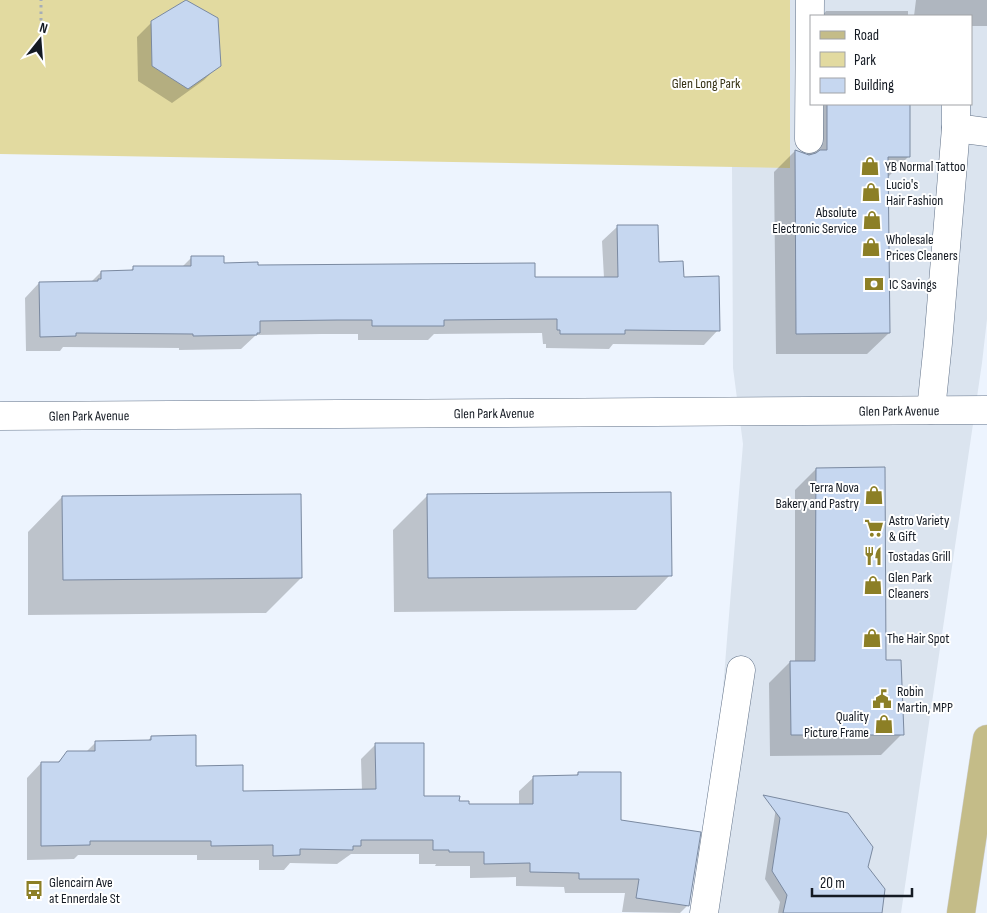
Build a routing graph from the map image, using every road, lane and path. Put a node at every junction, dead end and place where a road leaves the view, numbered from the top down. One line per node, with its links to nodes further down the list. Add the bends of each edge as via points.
1 (41, 0): 3 (path)
2 (810, 0): 6 (street)
3 (41, 27)
4 (956, 116): 5 (street); 7 (street)
5 (987, 132)
6 (809, 139)
7 (931, 410): 8 (street, Glen Park Avenue); 9 (street, Glen Park Avenue)
8 (987, 410)
9 (0, 416)
10 (741, 670): 12 (street)
11 (987, 738): 13 (main road)
12 (704, 913)
13 (961, 913)

